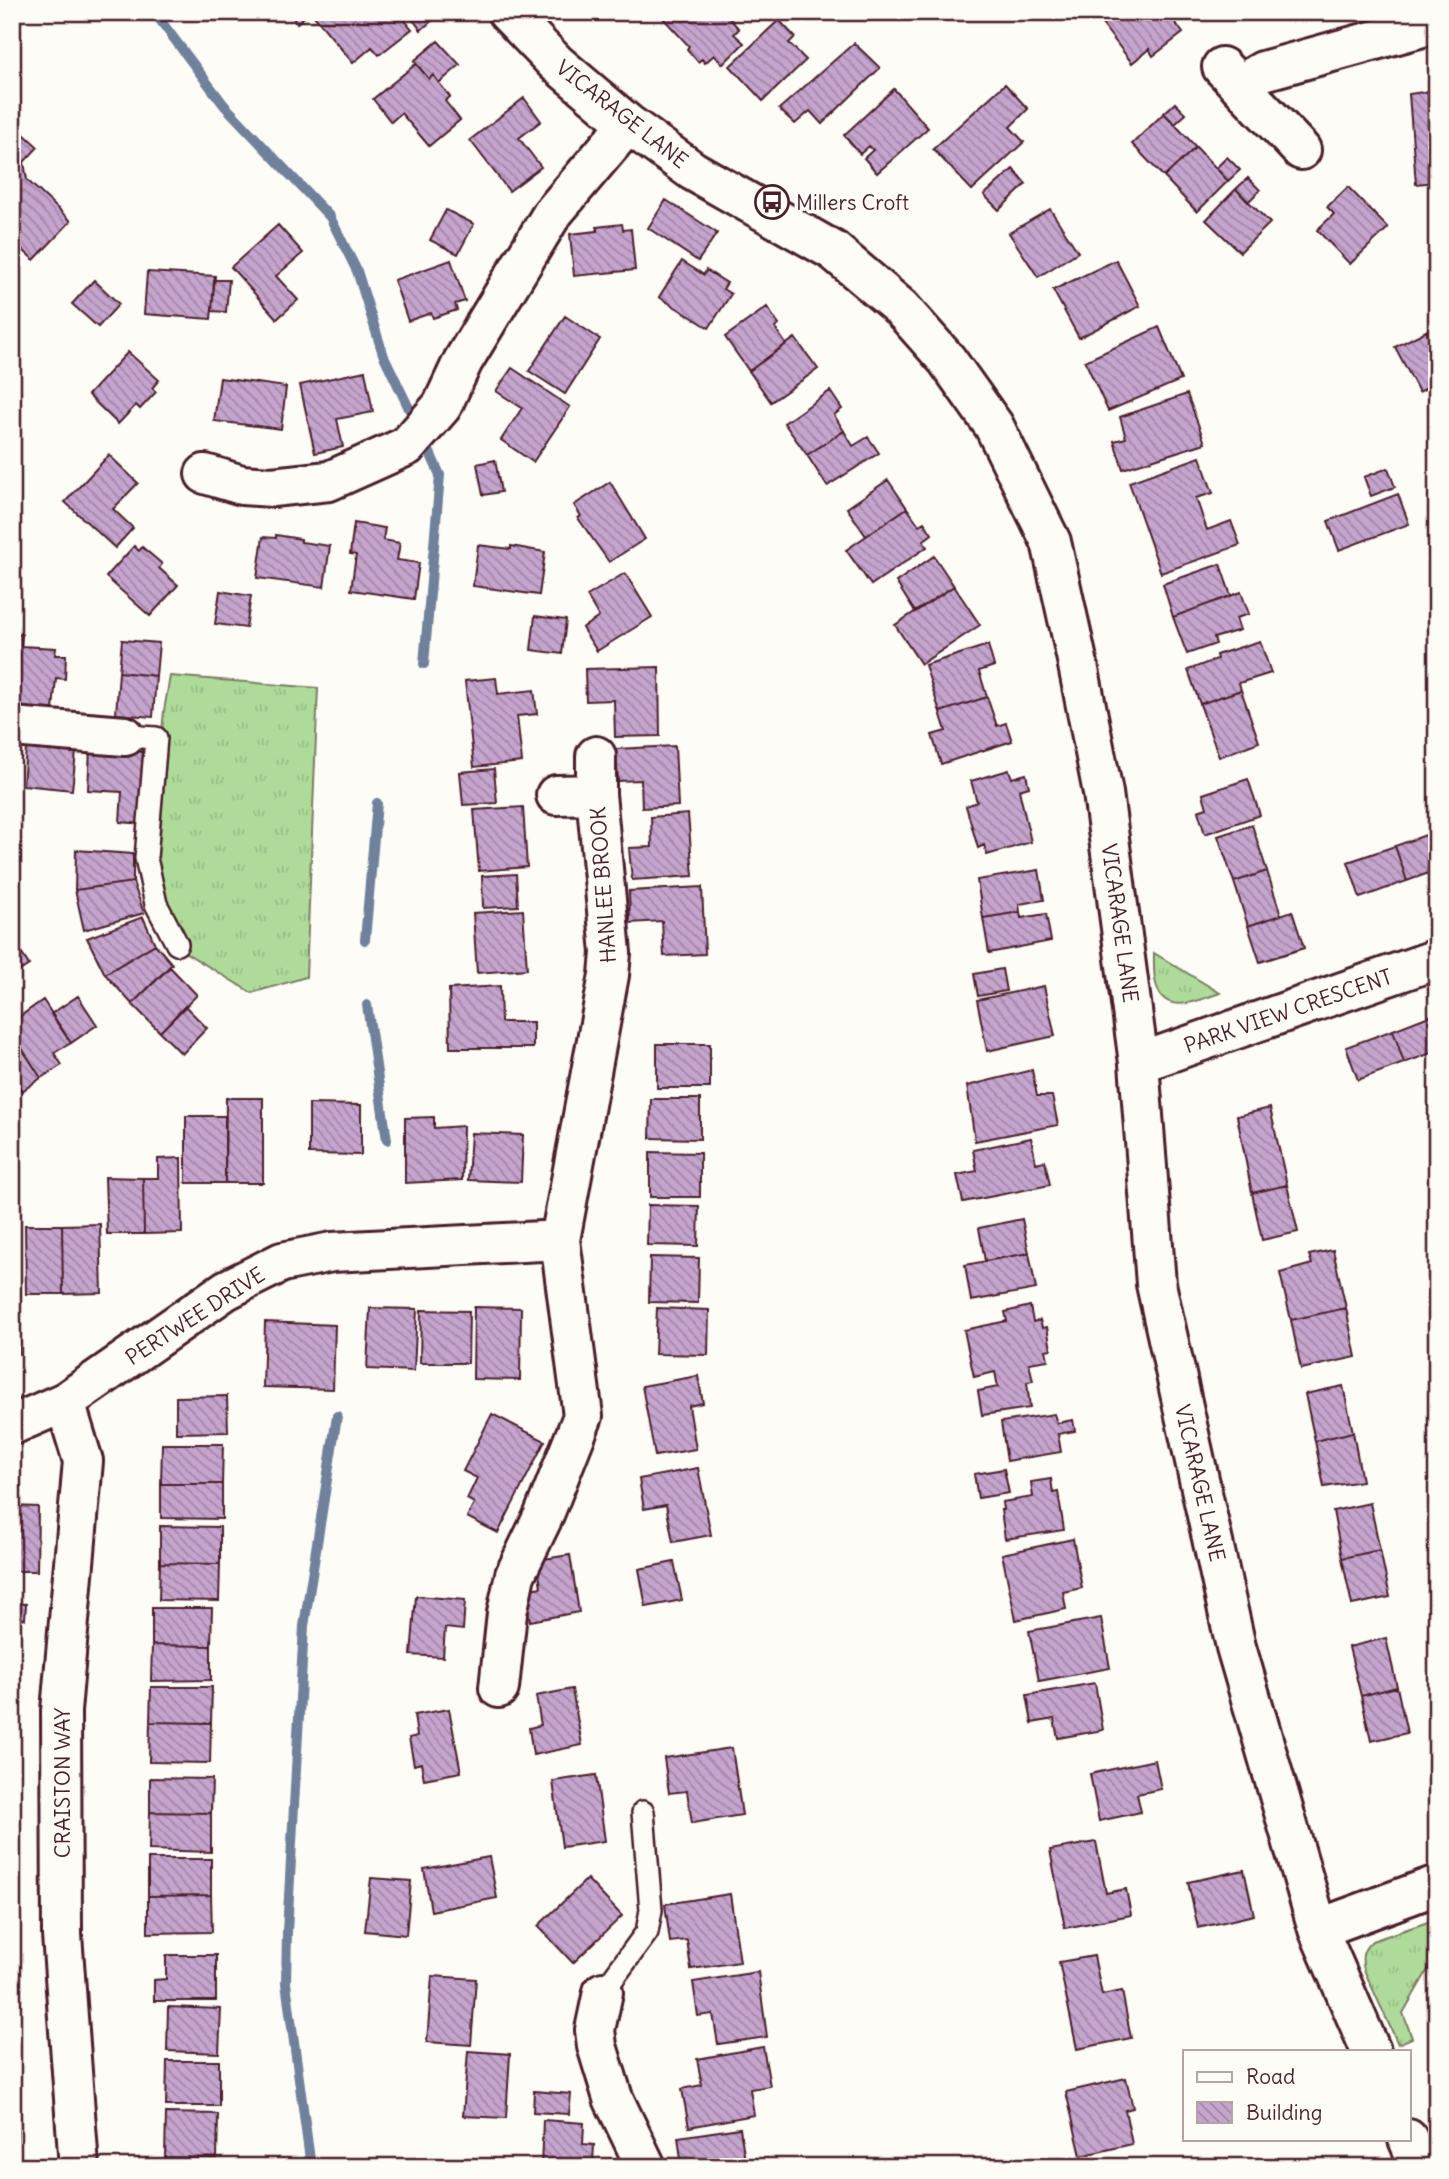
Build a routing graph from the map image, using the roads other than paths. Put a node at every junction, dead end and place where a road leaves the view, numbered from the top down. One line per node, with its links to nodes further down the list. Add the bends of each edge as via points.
1 (507, 12): 3 (street, VICARAGE LANE, via 556,64)
2 (1437, 23): 4 (street, via 1251,78 1232,77)
3 (628, 124): 5 (street, via 552,214 463,361 442,406 407,446 330,481 272,487 243,499); 13 (street, VICARAGE LANE, via 693,171 834,251 901,308 947,360 994,426 1051,542 1103,793)
4 (1301, 150)
5 (205, 474)
6 (12, 727): 7 (street)
7 (125, 736): 11 (lane, via 156,738 146,858 156,904)
8 (596, 756): 9 (street, HANLEE BROOK)
9 (596, 794): 10 (street, HANLEE BROOK); 14 (street, HANLEE BROOK, via 611,953)
10 (556, 795)
11 (177, 944)
12 (1437, 958): 13 (street, PARK VIEW CRESCENT)
13 (1139, 1063): 20 (street, VICARAGE LANE, via 1156,1284 1236,1647)
14 (560, 1240): 15 (street, PERTWEE DRIVE, via 332,1252 282,1262 226,1290); 17 (street, via 583,1416 515,1575)
15 (65, 1402): 16 (street, PERTWEE DRIVE); 24 (street, CRAISTON WAY, via 83,1461 61,1711 62,1935)
16 (12, 1425)
17 (499, 1688)
18 (643, 1812): 21 (lane, via 651,1910 647,1932)
19 (1437, 1885): 20 (street)
20 (1318, 1929): 22 (street, VICARAGE LANE)
21 (603, 1992): 25 (street, via 595,2030 597,2046 613,2098)
22 (1371, 2050)
23 (1408, 2140): 26 (street)
24 (79, 2167)
25 (646, 2167)
26 (1420, 2167)

